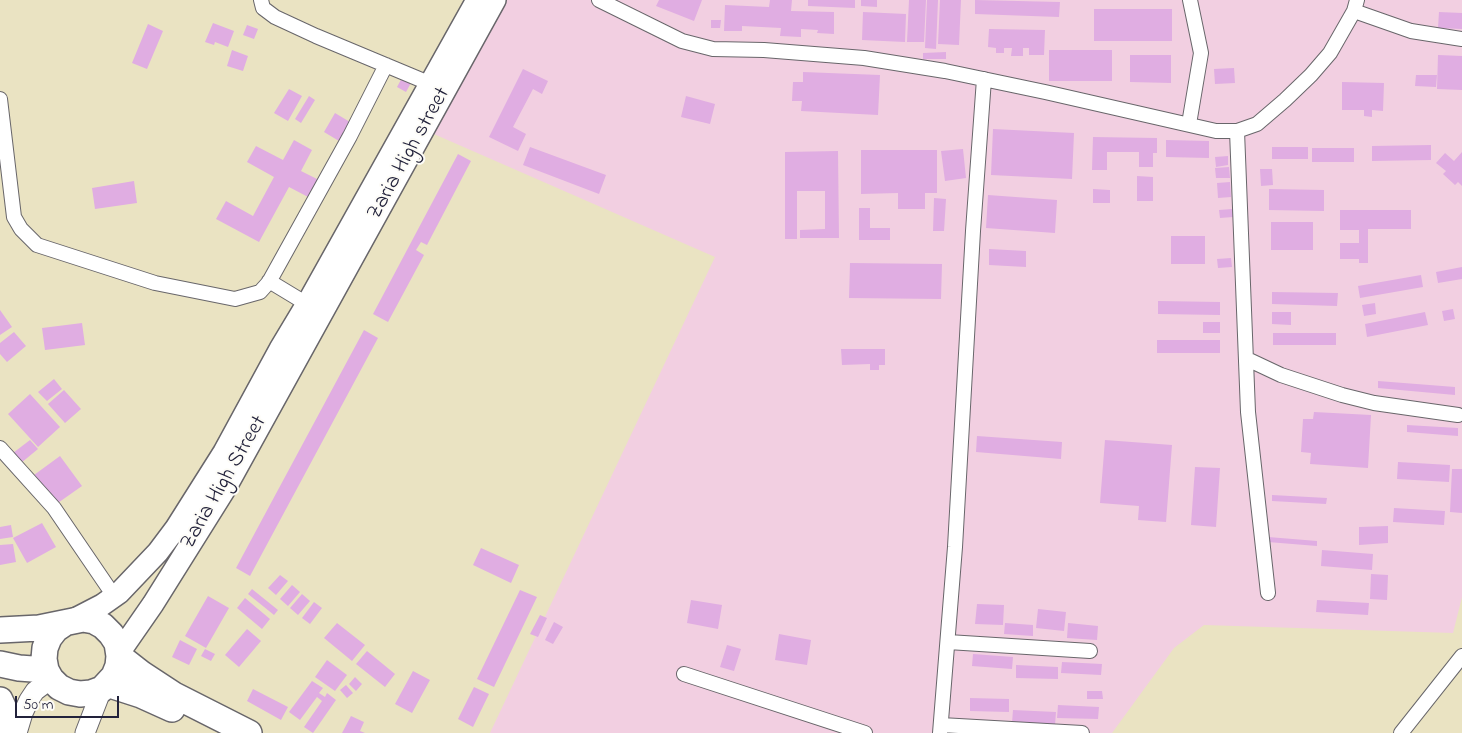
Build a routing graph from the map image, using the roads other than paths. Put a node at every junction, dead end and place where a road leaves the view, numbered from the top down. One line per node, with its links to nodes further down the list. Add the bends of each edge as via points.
1 (261, 0): 8 (street, via 263,8 275,17)
2 (478, 0): 10 (main road, Zaria High street)
3 (496, 0): 15 (main road, Zaria High street)
4 (599, 0): 9 (street, via 682,41 713,49 864,58)
5 (1190, 0): 12 (street, via 1201,53)
6 (1355, 6): 7 (street, via 1376,20 1411,31); 13 (street, via 1330,52 1311,75 1257,124)
7 (1462, 39)
8 (386, 65): 10 (street); 14 (street)
9 (984, 79): 12 (street); 23 (street)
10 (431, 84): 15 (main road, Zaria High street)
11 (0, 99): 14 (street, via 14,216 21,229 37,244 155,283 226,298 235,299 260,292)
12 (1189, 124): 13 (street, via 1216,131)
13 (1237, 131): 16 (street)
14 (269, 281): 15 (street)
15 (316, 307): 20 (main road, Zaria High Street, via 280,349 224,452 176,528 139,573); 25 (main road, Zaria High Street, via 225,489)
16 (1247, 359): 17 (street, via 1282,375 1374,403); 19 (street, via 1248,412)
17 (1458, 415)
18 (0, 448): 20 (street, via 54,508)
19 (1268, 593)
20 (114, 596): 21 (main road, Zaria High Street)
21 (69, 622): 22 (highway, via 39,628); 25 (highway, via 83,619 103,626 117,643); 28 (highway, via 56,629 45,648 44,659)
22 (0, 630)
23 (948, 642): 24 (street); 32 (street)
24 (1090, 650)
25 (119, 654): 30 (highway, via 114,676); 37 (highway, via 174,695)
26 (1462, 656): 40 (street)
27 (0, 664): 28 (highway)
28 (49, 674): 30 (highway, via 59,687 74,693 91,693); 34 (main road, via 29,700)
29 (684, 674): 38 (street)
30 (104, 687): 35 (main road); 36 (highway, via 142,695)
31 (0, 700): 33 (highway)
32 (941, 729): 39 (street)
33 (11, 733)
34 (17, 733)
35 (85, 733)
36 (223, 733)
37 (249, 733)
38 (865, 733)
39 (1082, 733)
40 (1401, 733)

